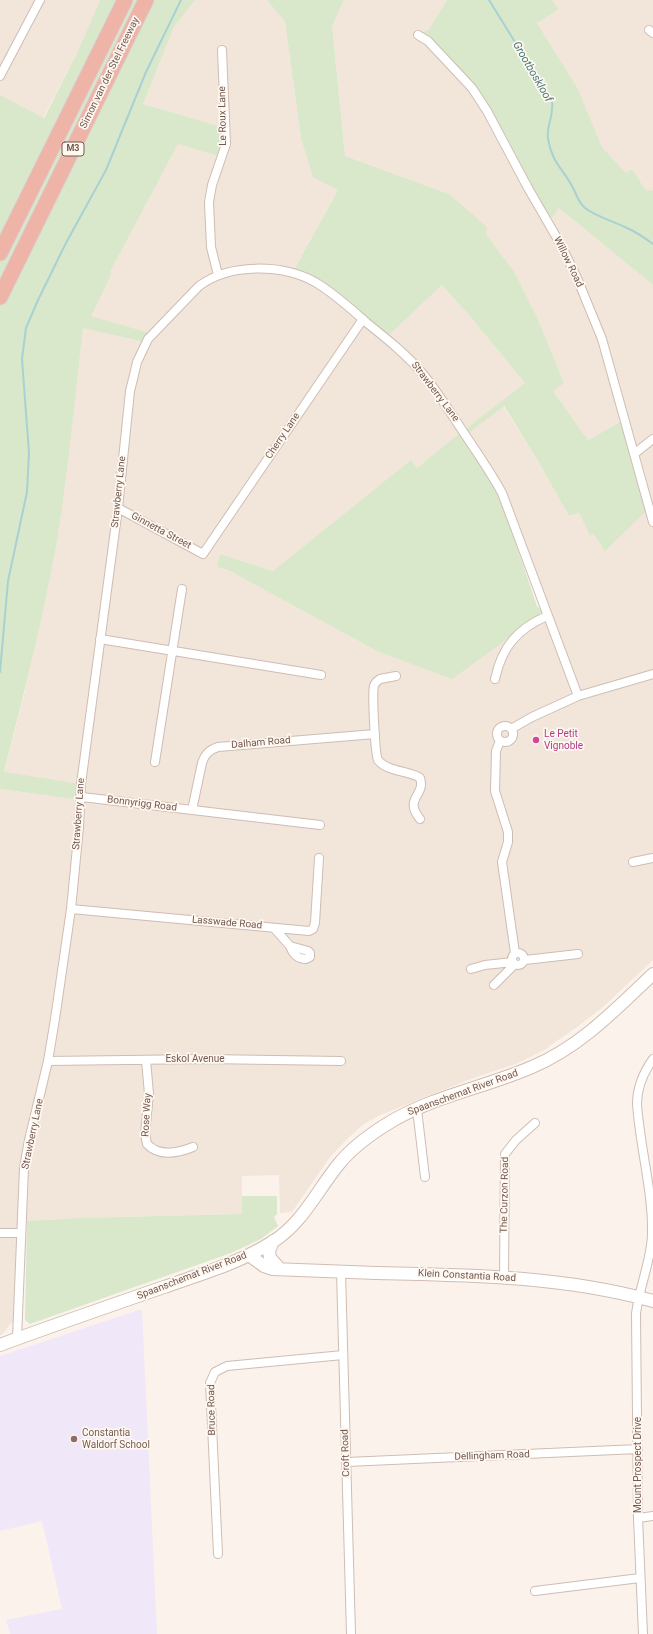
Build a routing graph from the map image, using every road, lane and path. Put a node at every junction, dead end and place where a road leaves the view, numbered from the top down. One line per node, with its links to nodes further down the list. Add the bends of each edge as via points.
1 (40, 0): 6 (street)
2 (125, 0): 7 (highway, Simon van der Stel Freeway / M3)
3 (146, 0): 9 (highway, Simon van der Stel Freeway / M3)
4 (418, 35): 12 (street, Willow Road, via 428,41 472,88 484,105 561,245 594,316)
5 (222, 50): 8 (street, Le Roux Lane, via 226,144 209,202 210,247)
6 (0, 76)
7 (0, 253)
8 (218, 276): 10 (street, Strawberry Lane, via 264,269 292,273 330,292); 13 (street, Strawberry Lane, via 199,286 153,334 137,362 130,391)
9 (0, 297)
10 (362, 319): 15 (street, Cherry Lane); 17 (street, Strawberry Lane, via 412,361 424,375 491,473 508,506)
11 (653, 439): 12 (street)
12 (634, 454): 14 (street, Willow Road)
13 (118, 508): 15 (street, Ginnetta Street); 18 (street, Strawberry Lane)
14 (653, 522)
15 (203, 554)
16 (182, 589): 19 (street)
17 (547, 616): 23 (street, via 509,642 498,664); 24 (street, Strawberry Lane)
18 (100, 639): 19 (street); 29 (street, Strawberry Lane, via 81,784)
19 (173, 651): 21 (street); 28 (street)
20 (653, 674): 24 (street)
21 (321, 675)
22 (396, 676): 26 (street, via 380,679 374,686)
23 (495, 679)
24 (578, 696): 25 (street)
25 (511, 729): 27 (street, via 512,738); 27 (street, via 506,726 498,729 496,735)
26 (375, 734): 30 (street, Dalham Road, via 212,749 202,763); 31 (street, via 378,760 397,771 420,778 421,784 412,807)
27 (499, 743): 39 (street, via 496,751 495,791 508,832 502,862)
28 (155, 762)
29 (82, 797): 30 (street, Bonnyrigg Road); 36 (street, Strawberry Lane)
30 (192, 810): 32 (street, Bonnyrigg Road)
31 (420, 819)
32 (320, 825)
33 (319, 858): 37 (street, Lasswade Road, via 313,929 306,931)
34 (653, 858): 35 (street)
35 (633, 862)
36 (71, 909): 37 (street, Lasswade Road); 48 (street, Strawberry Lane)
37 (274, 928): 38 (street)
38 (290, 946)
39 (515, 953): 41 (street, via 522,953); 42 (street, via 512,957)
40 (578, 954): 41 (street)
41 (524, 960): 42 (street, via 520,965)
42 (514, 963): 43 (street, via 485,965); 45 (street)
43 (471, 969)
44 (653, 974): 50 (main road, Spaanschemat River Road, via 606,1019 557,1055 533,1067)
45 (494, 985)
46 (653, 1059): 61 (street, Mount Prospect Drive, via 642,1076 637,1095 652,1221 650,1249)
47 (146, 1060): 48 (street, Eskol Avenue); 49 (street, Eskol Avenue); 52 (street, Rose Way, via 149,1094 145,1134 147,1144 153,1150 166,1152 182,1152)
48 (48, 1061): 55 (street, Strawberry Lane, via 24,1168)
49 (341, 1061)
50 (417, 1109): 53 (street); 56 (main road, Spaanschemat River Road, via 391,1122 354,1149 337,1166 303,1215)
51 (535, 1123): 60 (street, The Curzon Road, via 505,1154)
52 (193, 1147)
53 (425, 1177)
54 (0, 1232): 55 (street)
55 (20, 1233): 63 (street, Strawberry Lane)
56 (274, 1241): 57 (main road, Spaanschemat River Road); 58 (main road, via 269,1251 270,1258)
57 (253, 1253): 58 (main road, Klein Constantia Road, via 264,1266); 63 (main road, Spaanschemat River Road, via 212,1270)
58 (280, 1269): 59 (main road, Klein Constantia Road)
59 (341, 1272): 60 (main road, Klein Constantia Road); 65 (street, Croft Road)
60 (504, 1278): 61 (main road, Klein Constantia Road, via 566,1282)
61 (639, 1297): 62 (main road, Klein Constantia Road); 66 (street, Mount Prospect Drive, via 636,1314)
62 (653, 1301)
63 (17, 1338): 64 (main road, Spaanschemat River Road)
64 (0, 1345)
65 (343, 1355): 67 (street, Croft Road); 70 (street, Bruce Road, via 227,1366 215,1372 210,1383)
66 (638, 1449): 67 (street, Dellingham Road); 69 (street, Mount Prospect Drive)
67 (347, 1462): 73 (street, Croft Road)
68 (653, 1516): 69 (street)
69 (638, 1518): 71 (street, Mount Prospect Drive)
70 (218, 1554)
71 (640, 1578): 72 (street); 74 (street, Mount Prospect Drive)
72 (535, 1591)
73 (351, 1634)
74 (643, 1634)

